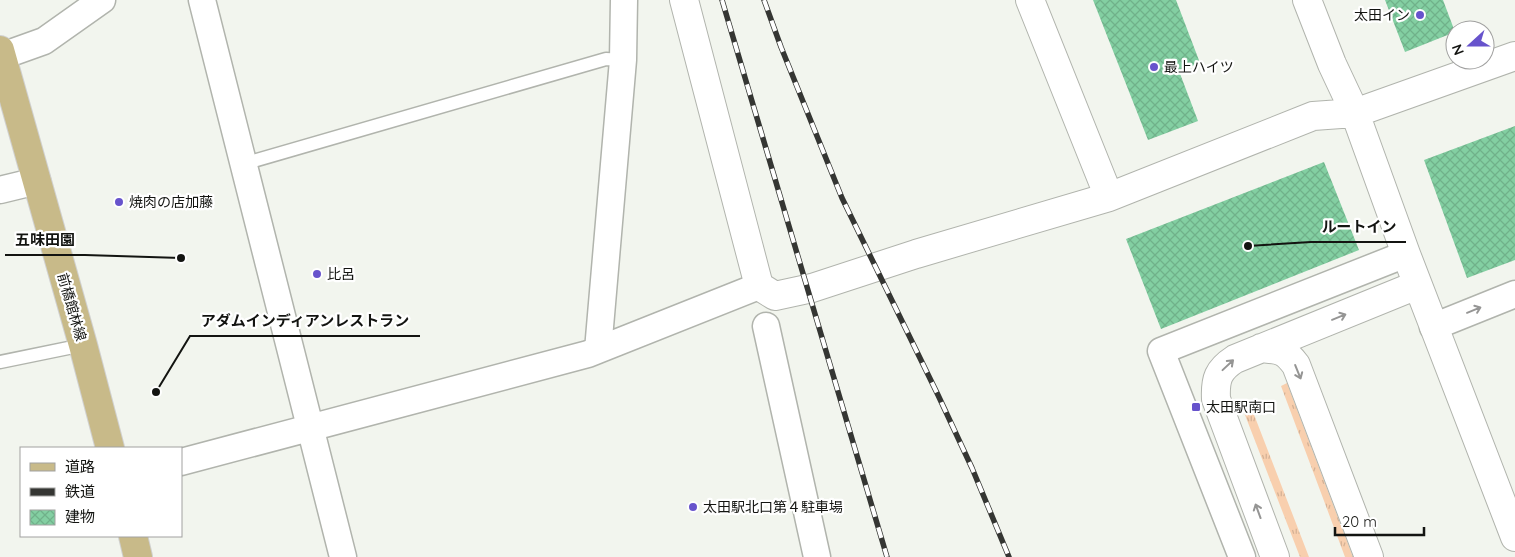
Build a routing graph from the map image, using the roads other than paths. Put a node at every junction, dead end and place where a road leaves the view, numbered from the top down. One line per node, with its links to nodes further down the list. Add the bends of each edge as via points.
1 (102, 0): 7 (street, via 44,41)
2 (202, 0): 11 (street)
3 (624, 0): 9 (street)
4 (684, 0): 17 (street)
5 (1030, 0): 14 (street)
6 (1307, 0): 10 (street)
7 (1, 53): 12 (main road, 前橋館林線)
8 (1515, 56): 10 (street)
9 (623, 60): 11 (lane, via 606,59); 23 (street)
10 (1355, 113): 14 (street, via 1312,116); 15 (street)
11 (243, 164): 25 (street)
12 (37, 181): 13 (street); 21 (main road, 前橋館林線)
13 (0, 190)
14 (1109, 197): 17 (street, via 812,288 775,296)
15 (1406, 254): 16 (street); 33 (street, via 1161,351)
16 (1418, 285): 20 (street); 22 (street, one-way to 16)
17 (759, 286): 23 (street)
18 (1515, 294): 20 (street, one-way to 18)
19 (766, 326): 32 (street)
20 (1433, 327): 29 (street)
21 (83, 345): 24 (lane); 26 (main road, 前橋館林線)
22 (1261, 348): 34 (street, one-way to 22, via 1216,399 1216,382 1228,364); 35 (street, one-way to 35, via 1287,353 1296,365)
23 (598, 350): 25 (street)
24 (0, 362)
25 (310, 428): 27 (street); 31 (street)
26 (110, 447)
27 (182, 462)
28 (133, 537): 30 (main road)
29 (1515, 537)
30 (138, 557)
31 (343, 557)
32 (817, 557)
33 (1242, 557)
34 (1276, 557)
35 (1369, 557)

